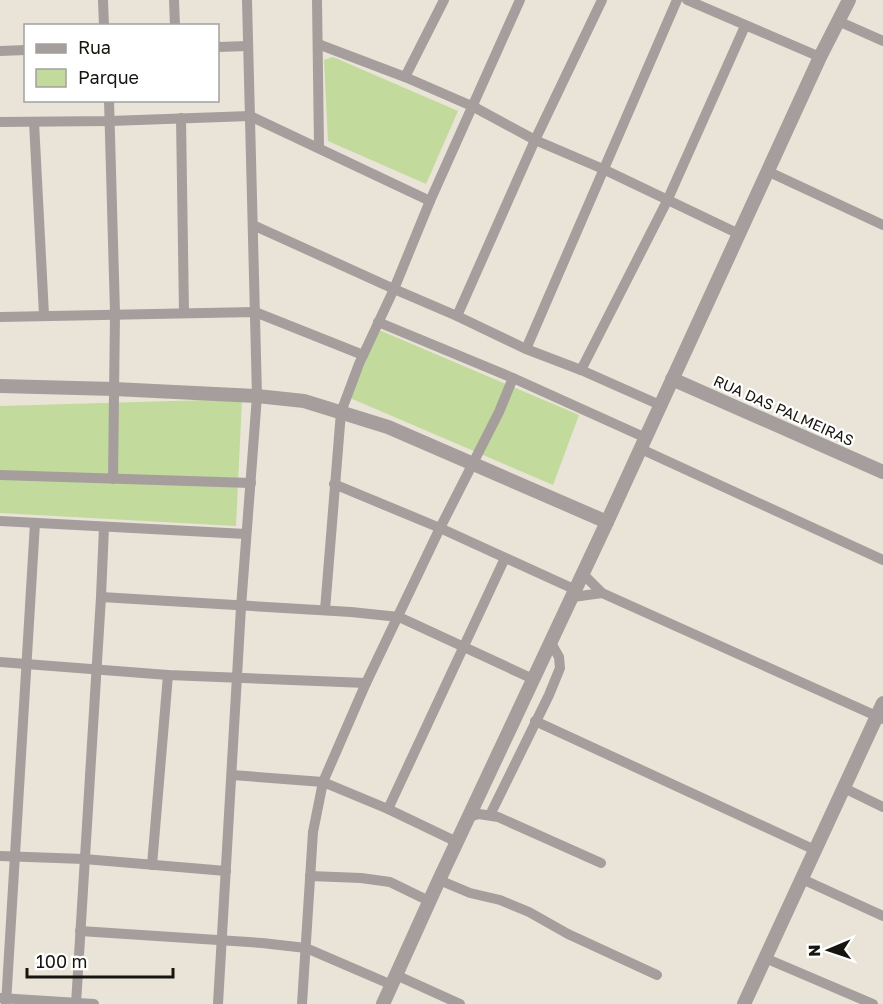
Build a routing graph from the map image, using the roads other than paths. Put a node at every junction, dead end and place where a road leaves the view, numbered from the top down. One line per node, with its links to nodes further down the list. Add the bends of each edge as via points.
1 (103, 0): 12 (street)
2 (174, 0): 13 (street)
3 (247, 0): 17 (street)
4 (317, 0): 16 (street)
5 (444, 0): 22 (street)
6 (520, 0): 24 (street)
7 (602, 0): 30 (street)
8 (677, 0): 32 (street)
9 (687, 0): 14 (street)
10 (849, 0): 11 (street)
11 (838, 21): 15 (street); 21 (street)
12 (104, 24)
13 (175, 24)
14 (745, 26): 21 (street); 35 (street)
15 (883, 41)
16 (318, 44): 22 (street); 31 (street)
17 (248, 46): 18 (street); 25 (street)
18 (219, 47)
19 (24, 50): 20 (street)
20 (0, 51)
21 (820, 57): 33 (street)
22 (405, 77): 24 (street)
23 (109, 102): 27 (street)
24 (474, 107): 30 (street); 34 (street)
25 (250, 116): 26 (street); 31 (street); 36 (street)
26 (181, 118): 27 (street); 42 (street)
27 (110, 121): 29 (street); 41 (street)
28 (0, 122): 29 (street)
29 (34, 122): 43 (street)
30 (535, 140): 32 (street); 44 (street)
31 (319, 147): 34 (street)
32 (603, 169): 35 (street); 47 (street)
33 (768, 171): 37 (street); 38 (street)
34 (430, 201): 39 (street)
35 (667, 201): 38 (street); 49 (street)
36 (253, 225): 39 (street); 40 (street)
37 (883, 225)
38 (738, 234): 51 (street)
39 (394, 289): 44 (street); 46 (street)
40 (255, 312): 42 (street); 48 (street); 54 (street)
41 (115, 313): 42 (street); 43 (street); 53 (street)
42 (184, 313)
43 (44, 315): 45 (street)
44 (457, 315): 47 (street)
45 (0, 316)
46 (378, 322): 48 (street); 50 (street)
47 (526, 349): 49 (street)
48 (363, 355): 56 (street)
49 (580, 370): 55 (street)
50 (513, 378): 57 (street); 58 (street)
51 (672, 379): 55 (street); 59 (street, RUA DAS PALMEIRAS)
52 (0, 386): 53 (street)
53 (114, 389): 54 (street); 61 (street)
54 (257, 396): 56 (street, via 304,401); 62 (street)
55 (660, 405): 57 (street)
56 (341, 412): 58 (street); 63 (street)
57 (644, 443): 65 (street); 71 (street)
58 (474, 463): 65 (street); 68 (street)
59 (883, 472)
60 (0, 476): 61 (street)
61 (113, 479): 62 (street)
62 (251, 483): 69 (street)
63 (334, 483): 68 (street); 77 (street)
64 (0, 520): 66 (street)
65 (607, 522): 72 (street)
66 (35, 523): 67 (street); 82 (street)
67 (104, 527): 69 (street); 75 (street)
68 (440, 528): 70 (street); 78 (street)
69 (246, 534): 76 (street)
70 (505, 558): 73 (street); 80 (street)
71 (883, 561)
72 (583, 574): 73 (street); 74 (street)
73 (574, 593): 74 (street); 79 (street)
74 (602, 593): 89 (street)
75 (101, 597): 76 (street); 83 (street)
76 (241, 607): 77 (street); 85 (street)
77 (325, 610): 78 (street)
78 (399, 617): 80 (street); 87 (street)
79 (551, 643): 86 (street); 90 (street, via 560,668)
80 (464, 646): 86 (street); 95 (street)
81 (0, 662): 82 (street)
82 (26, 664): 83 (street); 101 (street)
83 (97, 670): 84 (street); 102 (street)
84 (168, 675): 85 (street); 104 (street)
85 (238, 678): 87 (street); 91 (street)
86 (533, 679): 97 (street)
87 (366, 683): 92 (street)
88 (883, 703): 89 (street)
89 (880, 718): 93 (street)
90 (536, 721): 96 (street); 99 (street)
91 (232, 775): 92 (street); 105 (street)
92 (323, 782): 95 (street); 106 (street, via 313,831)
93 (844, 788): 94 (street); 99 (street)
94 (883, 807)
95 (388, 809): 98 (street)
96 (490, 815): 97 (street); 103 (street)
97 (469, 817): 98 (street)
98 (457, 842): 108 (street)
99 (815, 850): 107 (street)
100 (0, 856): 101 (street)
101 (14, 857): 102 (street); 117 (street)
102 (84, 859): 104 (street); 111 (street)
103 (601, 862)
104 (152, 865): 105 (street)
105 (226, 871): 112 (street)
106 (310, 876): 109 (street, via 390,882); 113 (street)
107 (802, 879): 110 (street); 114 (street)
108 (439, 880): 109 (street); 115 (street, via 530,912)
109 (429, 902): 116 (street)
110 (883, 916)
111 (80, 931): 112 (street); 118 (street)
112 (221, 941): 113 (street); 120 (street)
113 (306, 948): 116 (street); 121 (street)
114 (765, 958): 124 (street); 125 (street)
115 (657, 975)
116 (394, 980): 122 (street); 123 (street)
117 (4, 1000): 118 (street)
118 (76, 1004): 119 (street)
119 (94, 1004)
120 (218, 1004)
121 (302, 1004)
122 (383, 1004)
123 (460, 1004)
124 (744, 1004)
125 (873, 1004)

